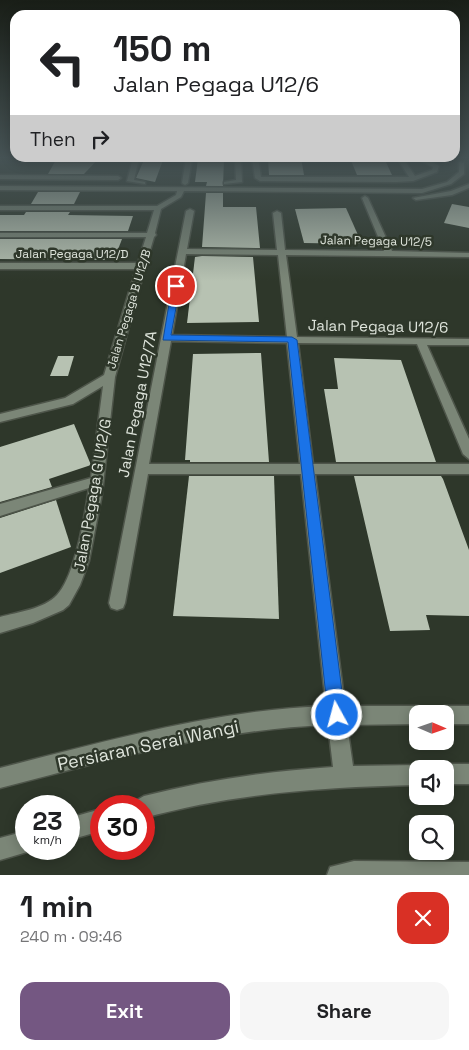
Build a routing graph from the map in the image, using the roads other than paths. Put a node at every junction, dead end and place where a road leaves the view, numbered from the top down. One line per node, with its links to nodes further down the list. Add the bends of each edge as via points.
1 (365, 198): 11 (street)
2 (169, 199): 4 (street)
3 (0, 208): 4 (street)
4 (158, 208): 8 (street, Jalan Pegaga B U12/B)
5 (190, 211): 9 (street, Jalan Pegaga U12/7A)
6 (277, 213): 10 (street)
7 (0, 235): 8 (street)
8 (152, 235): 14 (street, Jalan Pegaga B U12/B)
9 (182, 251): 10 (street, Jalan Pegaga U12/5); 15 (street, Jalan Pegaga U12/7A)
10 (282, 252): 11 (street, Jalan Pegaga U12/5); 16 (street)
11 (389, 254): 12 (street, Jalan Pegaga U12/5)
12 (469, 255)
13 (0, 266): 14 (street, Jalan Pegaga U12/D)
14 (143, 266): 19 (street, Jalan Pegaga B U12/B)
15 (166, 338): 16 (street, Jalan Pegaga U12/6); 22 (street, Jalan Pegaga U12/7A)
16 (292, 340): 17 (street, Jalan Pegaga U12/6); 23 (street)
17 (421, 342): 18 (street, Jalan Pegaga U12/6); 21 (street)
18 (469, 342)
19 (109, 377): 20 (street, Jalan Pegaga B U12/B, via 69,401); 25 (street, Jalan Pegaga G U12/G)
20 (1, 416)
21 (469, 454)
22 (142, 469): 23 (street); 27 (street, Jalan Pegaga U12/7A)
23 (307, 469): 24 (street); 30 (street)
24 (469, 469)
25 (98, 481): 26 (street); 28 (street, Jalan Pegaga G U12/G, via 72,590 52,608)
26 (0, 510)
27 (117, 603)
28 (0, 625)
29 (469, 714): 32 (street)
30 (337, 715): 31 (street, Persiaran Serai Wangi); 36 (street); 37 (street, Persiaran Serai Wangi, via 253,722 166,737)
31 (409, 715)
32 (454, 715)
33 (454, 774): 34 (street)
34 (469, 774)
35 (409, 775): 36 (street)
36 (344, 777): 38 (street, via 261,783)
37 (0, 778)
38 (155, 804)
39 (15, 845): 40 (street)
40 (0, 849)
41 (469, 873): 42 (street, via 354,872)
42 (338, 875)

